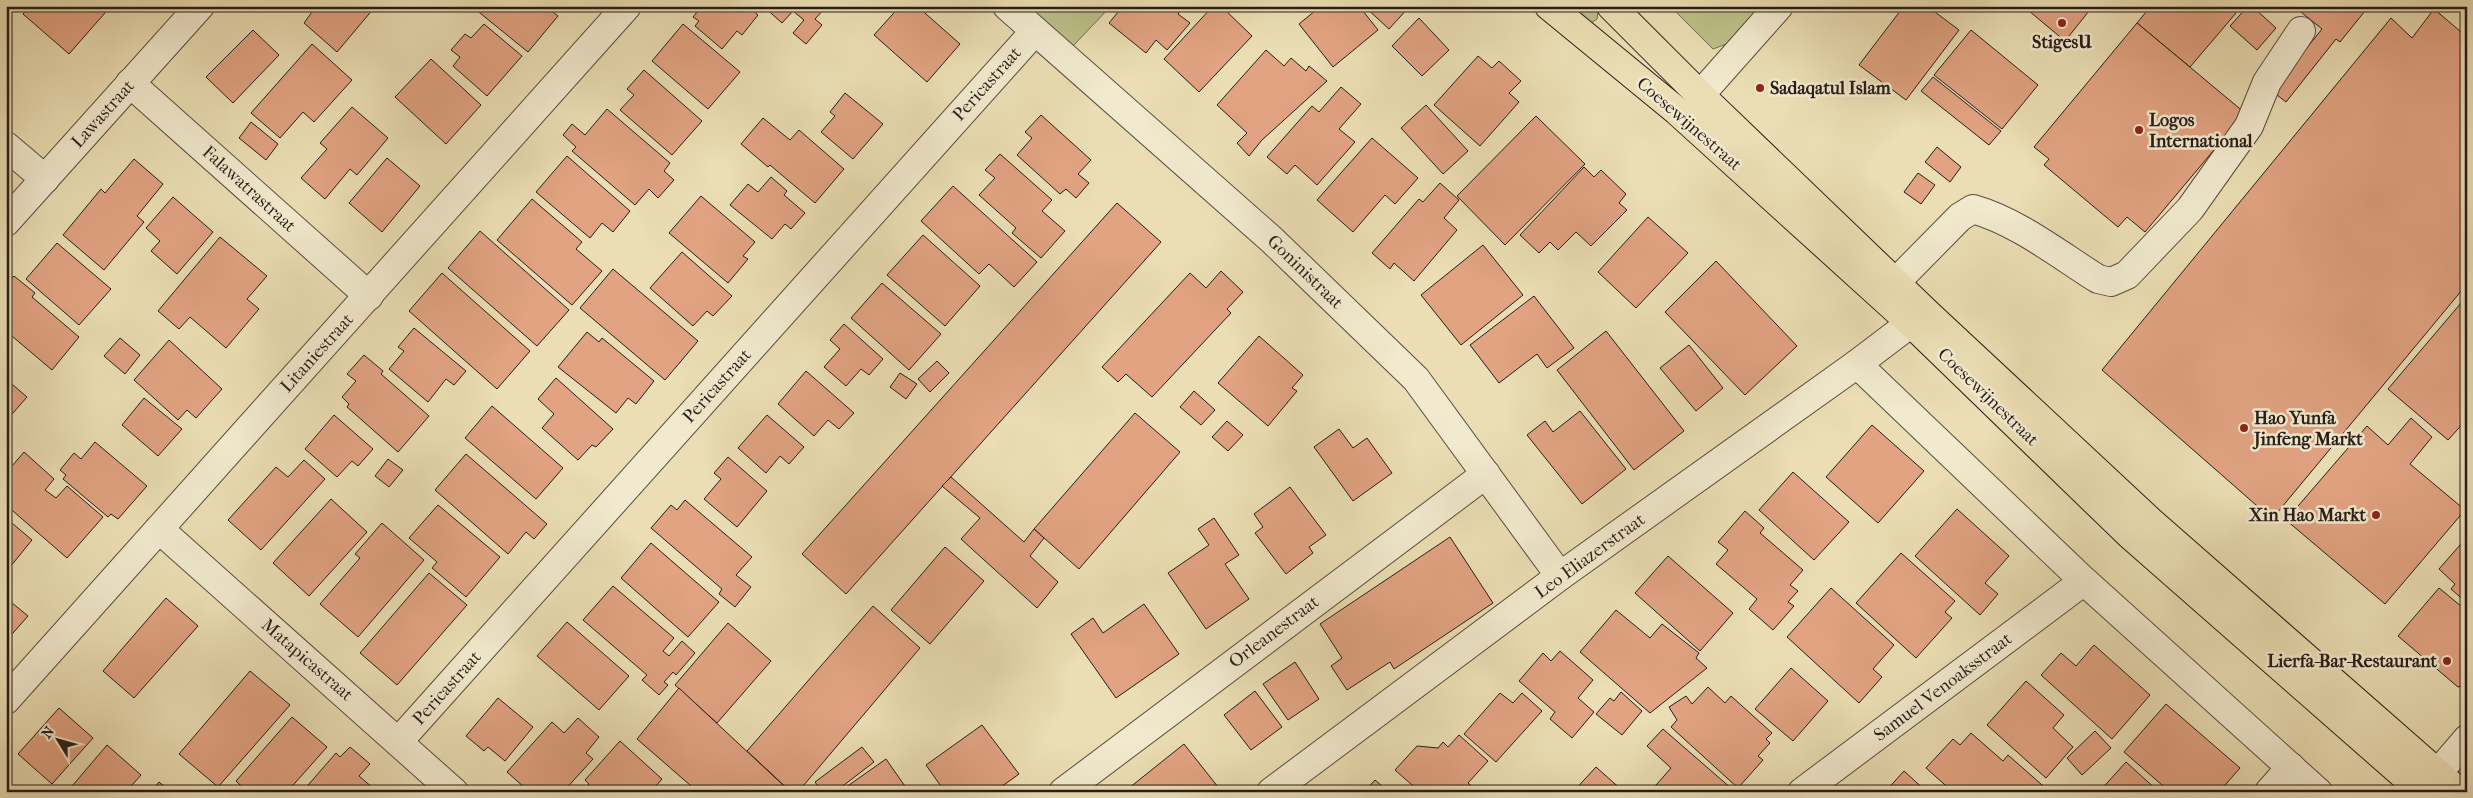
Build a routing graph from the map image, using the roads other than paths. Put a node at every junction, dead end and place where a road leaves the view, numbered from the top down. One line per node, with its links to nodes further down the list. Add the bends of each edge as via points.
1 (200, 6): 9 (street, Lawastraat)
2 (626, 6): 15 (street, Litaniestraat)
3 (1007, 6): 7 (street, Goninistraat)
4 (1549, 6): 16 (main road, Coesewijnestraat, via 1676,111)
5 (1611, 6): 10 (main road, Coesewijnestraat)
6 (1779, 6): 10 (street)
7 (1035, 31): 18 (street, Goninistraat, via 1272,240 1416,379); 24 (street, Pericastraat)
8 (2301, 31): 14 (street, via 2266,82 2249,126 2190,209 2127,275 2111,282 2098,279 2016,228 1973,209 1960,217)
9 (130, 83): 12 (street, Lawastraat); 15 (street, Falawatrastraat)
10 (1700, 95): 14 (main road, Coesewijnestraat)
11 (6, 146): 12 (street)
12 (45, 179): 13 (street, Lawastraat)
13 (6, 222)
14 (1896, 282): 26 (main road, Coesewijnestraat)
15 (369, 296): 19 (street, Litaniestraat)
16 (1911, 323): 17 (street, Leo Eliazerstraat); 26 (main road, Coesewijnestraat, via 2130,535)
17 (1857, 364): 20 (street, Leo Eliazerstraat); 21 (street)
18 (1486, 474): 20 (street, Goninistraat); 28 (street, Orleanestraat)
19 (158, 530): 22 (street, Litaniestraat); 24 (street, Matapicastraat)
20 (1560, 576): 29 (street, Leo Eliazerstraat)
21 (2084, 581): 25 (street); 30 (street, Samuel Venoaksstraat)
22 (6, 700)
23 (2467, 739): 26 (street)
24 (399, 741): 27 (street, Matapicastraat)
25 (2291, 767): 31 (street); 32 (street)
26 (2426, 787): 33 (main road, Coesewijnestraat)
27 (454, 792)
28 (1063, 792)
29 (1271, 792)
30 (1802, 792)
31 (2269, 792)
32 (2318, 792)
33 (2459, 792)

